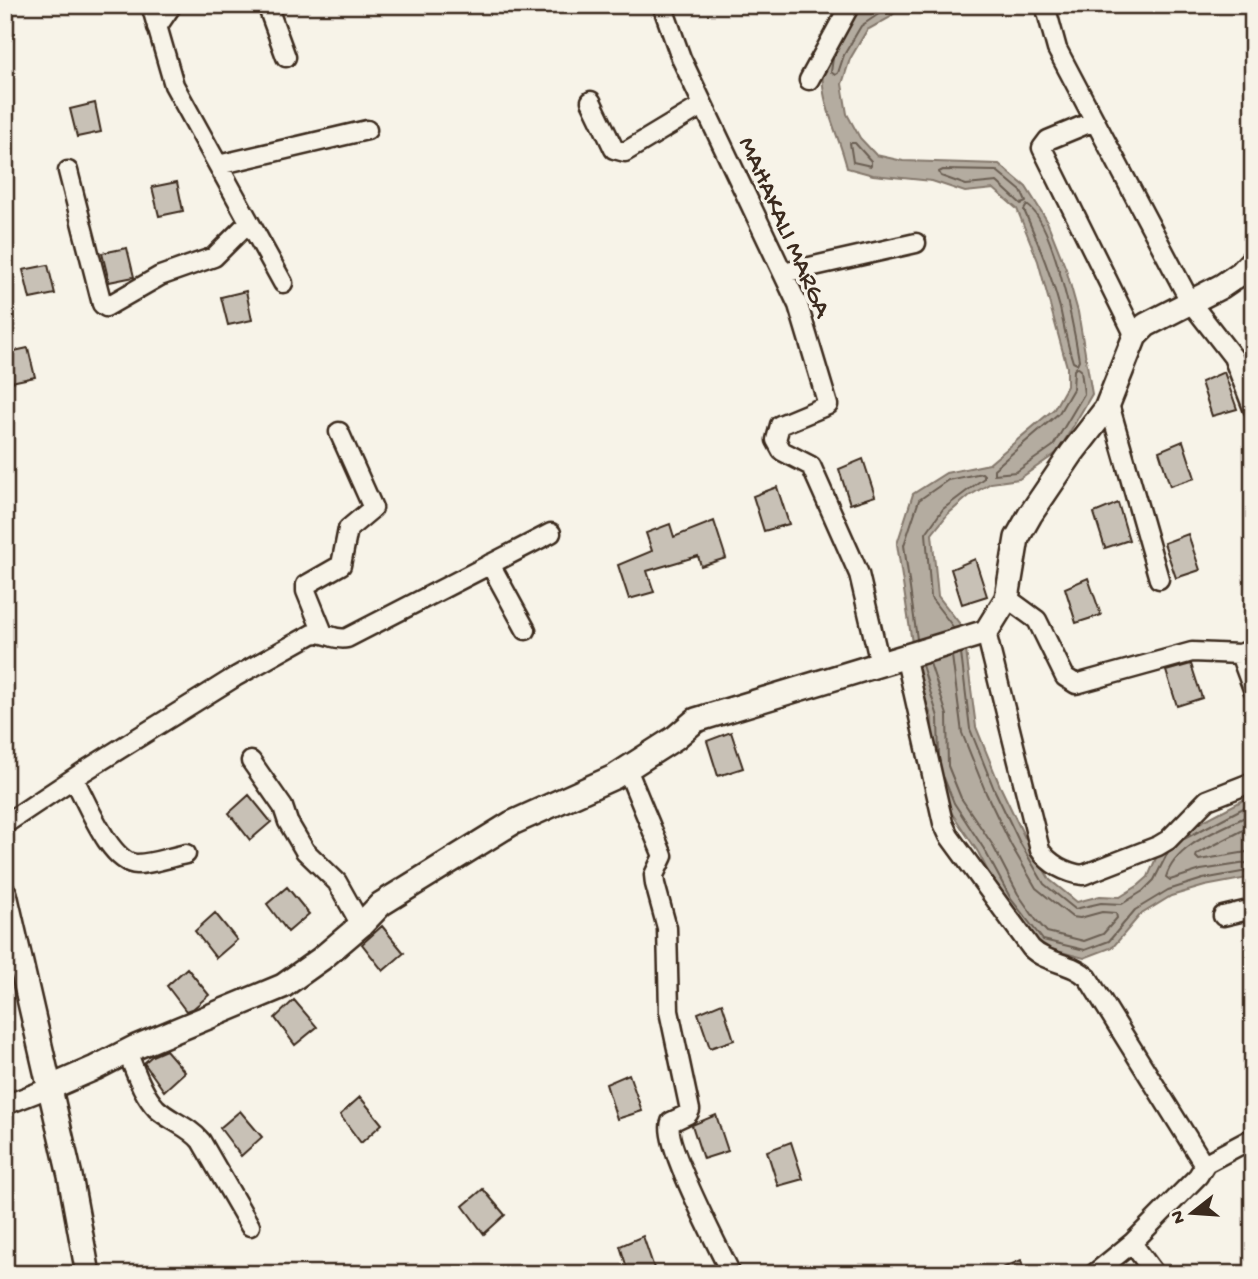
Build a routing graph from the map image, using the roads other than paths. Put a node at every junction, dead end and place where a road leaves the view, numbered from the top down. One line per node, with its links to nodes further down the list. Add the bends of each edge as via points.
1 (151, 5): 7 (street)
2 (172, 5): 7 (street)
3 (267, 5): 8 (street)
4 (662, 5): 11 (street, MAHAKALI MARGA)
5 (850, 5): 9 (street)
6 (1045, 5): 12 (street, via 1056,49)
7 (157, 27): 14 (street, via 174,85)
8 (286, 57)
9 (809, 80)
10 (591, 101): 11 (street, via 614,149 620,152)
11 (703, 104): 19 (street, MAHAKALI MARGA)
12 (1094, 121): 21 (street); 22 (street, via 1048,140 1042,148)
13 (367, 130): 14 (street)
14 (218, 165): 16 (street)
15 (68, 171): 16 (street, via 102,304 107,307 160,276 214,257)
16 (249, 222): 20 (street)
17 (916, 243): 19 (street)
18 (1253, 260): 21 (main road, via 1241,273)
19 (783, 273): 35 (street, MAHAKALI MARGA, via 798,305 828,405 780,425 776,440 782,452 811,466 859,574)
20 (283, 283)
21 (1191, 303): 22 (main road); 24 (street, via 1233,357)
22 (1135, 335): 23 (main road)
23 (1109, 404): 28 (street); 29 (main road, via 1023,526)
24 (1253, 408)
25 (339, 432): 31 (street, via 373,508 348,529 341,565 306,585)
26 (551, 533): 27 (street)
27 (490, 564): 30 (street); 31 (street, via 347,638 334,639)
28 (1159, 579)
29 (1007, 598): 32 (main road); 33 (street, via 1037,620 1065,677 1076,684 1192,652)
30 (526, 630)
31 (323, 633): 39 (street, via 312,634 235,677)
32 (978, 634): 34 (main road); 40 (street, via 1040,849 1054,864 1083,875 1158,846 1207,800)
33 (1247, 652): 36 (street)
34 (908, 654): 35 (main road); 52 (street, via 938,809 949,836 1031,948 1088,978)
35 (880, 664): 38 (main road, via 696,720)
36 (1253, 689)
37 (251, 761): 46 (street, via 283,807 305,851 337,882)
38 (627, 769): 46 (main road, via 478,842 381,905); 56 (street, via 663,856 654,875 667,928 669,1012 690,1110 671,1122 669,1131 681,1168)
39 (74, 779): 41 (street); 42 (street, via 111,849 123,860 136,864)
40 (1253, 782)
41 (5, 824)
42 (186, 854)
43 (5, 894): 47 (main road)
44 (1253, 909): 45 (street)
45 (1223, 916)
46 (361, 925): 48 (main road, via 284,986)
47 (8, 926): 49 (main road)
48 (127, 1052): 49 (main road); 53 (street, via 155,1107 201,1141)
49 (50, 1088): 50 (street); 55 (main road)
50 (5, 1105)
51 (1253, 1138): 52 (street)
52 (1206, 1163): 54 (street)
53 (250, 1226)
54 (1132, 1243): 57 (street); 58 (street)
55 (88, 1274)
56 (731, 1274)
57 (1094, 1274)
58 (1155, 1274)

